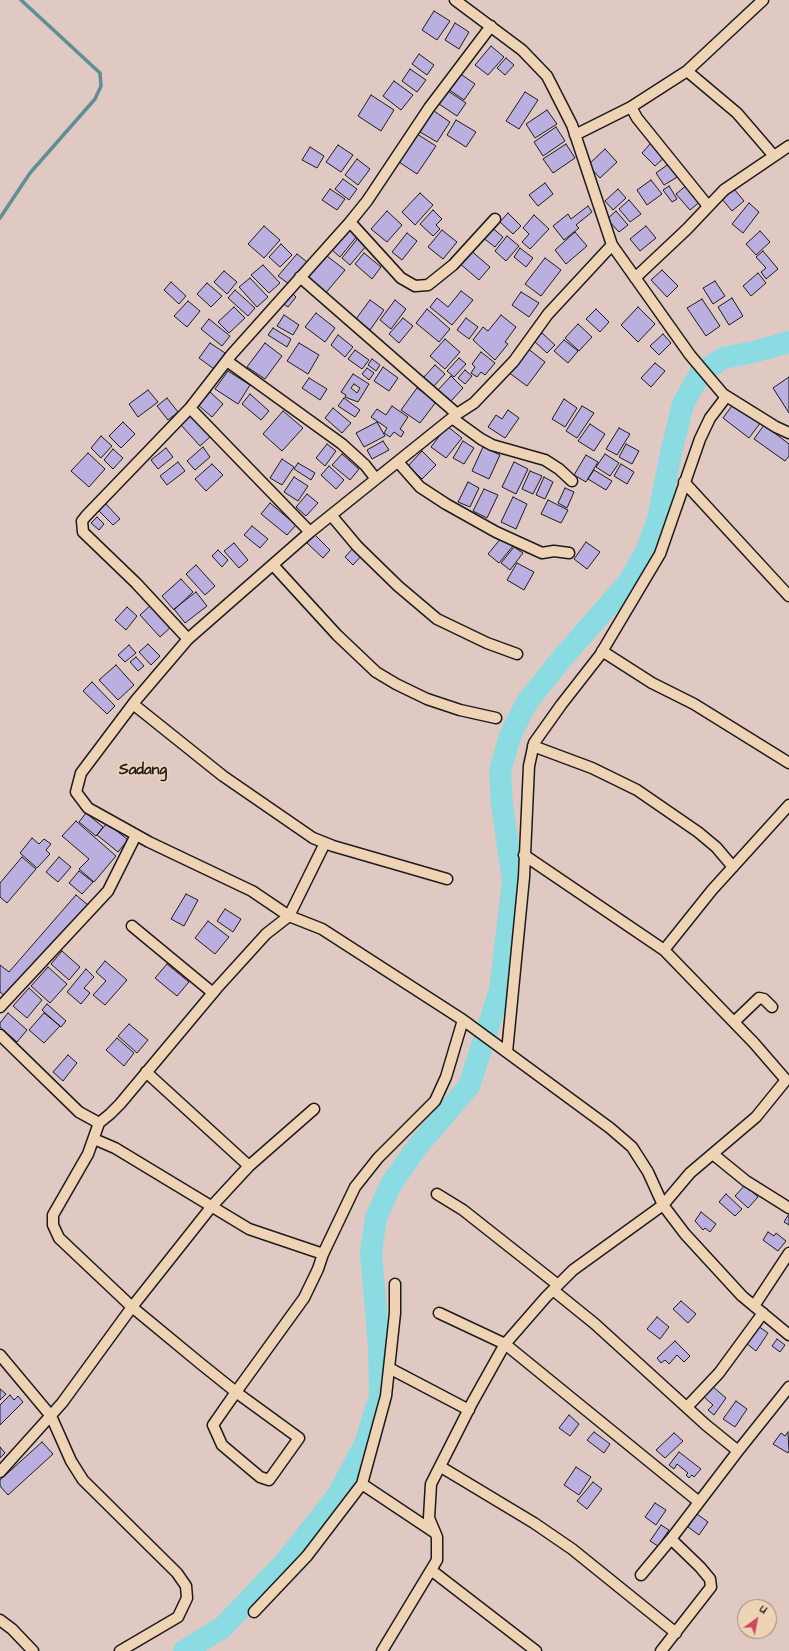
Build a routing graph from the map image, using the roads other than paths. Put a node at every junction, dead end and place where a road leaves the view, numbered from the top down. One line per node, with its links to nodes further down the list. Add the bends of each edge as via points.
1 (455, 0): 3 (street)
2 (763, 0): 4 (street)
3 (491, 26): 6 (street, via 522,50 547,76); 11 (street, via 429,108 367,201)
4 (687, 71): 5 (street); 8 (street, via 737,114)
5 (631, 107): 6 (street); 9 (street, via 637,118)
6 (575, 135): 12 (street)
7 (789, 146): 8 (street)
8 (774, 156): 9 (street, via 724,190)
9 (708, 206): 14 (street)
10 (495, 219): 11 (street, via 453,265 428,285 414,286 400,278)
11 (350, 222): 13 (street)
12 (612, 245): 14 (street); 18 (street, via 548,314 514,360 474,402)
13 (300, 277): 15 (street); 18 (street)
14 (635, 278): 16 (street, via 690,355)
15 (227, 360): 17 (street); 21 (street, via 342,444)
16 (724, 396): 19 (street); 23 (street, via 700,439)
17 (190, 408): 25 (street); 29 (street, via 82,521 83,532 136,583)
18 (455, 416): 20 (street); 22 (street, via 481,439 492,445 545,460)
19 (789, 433)
20 (398, 462): 21 (street); 26 (street, via 420,486 496,532 542,553)
21 (376, 479): 24 (street)
22 (572, 481)
23 (684, 482): 28 (street); 30 (street, via 660,554)
24 (331, 515): 25 (street); 31 (street, via 357,546 398,586 437,618 487,643)
25 (310, 532): 27 (street)
26 (569, 553)
27 (272, 565): 29 (street); 33 (street, via 337,635 376,672 427,699)
28 (789, 596)
29 (188, 639): 32 (street)
30 (602, 651): 34 (street, via 541,731); 35 (street)
31 (517, 654)
32 (132, 704): 37 (street, via 81,773 76,792 88,808); 38 (street, via 248,794 313,838)
33 (496, 718)
34 (533, 746): 39 (street, via 529,766); 40 (street, via 592,768 637,790 698,832 716,847)
35 (789, 763)
36 (789, 805): 40 (street)
37 (136, 835): 42 (street, via 252,891); 46 (street, via 108,891)
38 (325, 843): 41 (street); 42 (street)
39 (524, 855): 44 (street); 51 (street)
40 (733, 867): 44 (street)
41 (447, 879)
42 (289, 916): 45 (street, via 266,934); 48 (street, via 322,929)
43 (132, 926): 45 (street)
44 (664, 950): 49 (street)
45 (213, 993): 52 (street)
46 (0, 1007)
47 (772, 1007): 49 (street, via 764,999 759,998)
48 (464, 1020): 51 (street); 64 (street, via 446,1077 435,1101 378,1158 355,1187)
49 (734, 1022): 53 (street)
50 (0, 1035): 55 (street, via 79,1112)
51 (503, 1049): 60 (street, via 632,1147 648,1172)
52 (146, 1072): 55 (street); 58 (street)
53 (787, 1079): 57 (street, via 756,1117)
54 (314, 1109): 58 (street)
55 (99, 1123): 56 (street)
56 (94, 1138): 61 (street); 68 (street, via 54,1215 53,1224 59,1238)
57 (714, 1155): 60 (street, via 690,1173); 62 (street, via 746,1181)
58 (249, 1166): 61 (street)
59 (437, 1194): 66 (street, via 468,1214)
60 (663, 1205): 66 (street, via 573,1270); 67 (street, via 712,1264)
61 (212, 1206): 64 (street, via 249,1229); 68 (street)
62 (789, 1208)
63 (789, 1253): 67 (street)
64 (323, 1254): 76 (street, via 304,1298)
65 (395, 1284): 74 (street, via 395,1313)
66 (555, 1287): 72 (street); 77 (street)
67 (754, 1306): 70 (street)
68 (132, 1307): 76 (street); 79 (street)
69 (439, 1313): 72 (street)
70 (763, 1314): 71 (street); 77 (street, via 719,1373)
71 (789, 1335)
72 (505, 1344): 78 (street); 84 (street)
73 (0, 1356): 79 (street)
74 (389, 1368): 78 (street); 83 (street, via 386,1396)
75 (789, 1387): 80 (street)
76 (236, 1392): 76 (street, via 299,1438 269,1480 260,1477 222,1445 212,1425)
77 (687, 1407): 80 (street)
78 (468, 1410): 81 (street)
79 (51, 1416): 82 (street); 93 (street, via 84,1480 186,1586 187,1598 178,1616)
80 (738, 1451): 84 (street)
81 (441, 1467): 85 (street, via 431,1484 428,1504); 91 (street, via 572,1549)
82 (0, 1472)
83 (362, 1484): 85 (street); 89 (street, via 308,1556)
84 (699, 1502): 86 (street)
85 (434, 1532): 87 (street, via 437,1537 437,1560)
86 (671, 1539): 88 (street); 91 (street, via 700,1567 710,1579 712,1587)
87 (431, 1570): 94 (street); 95 (street)
88 (641, 1575)
89 (254, 1612)
90 (0, 1620): 92 (street)
91 (676, 1633): 96 (street)
92 (33, 1651)
93 (120, 1651)
94 (382, 1651)
95 (536, 1651)
96 (661, 1651)

